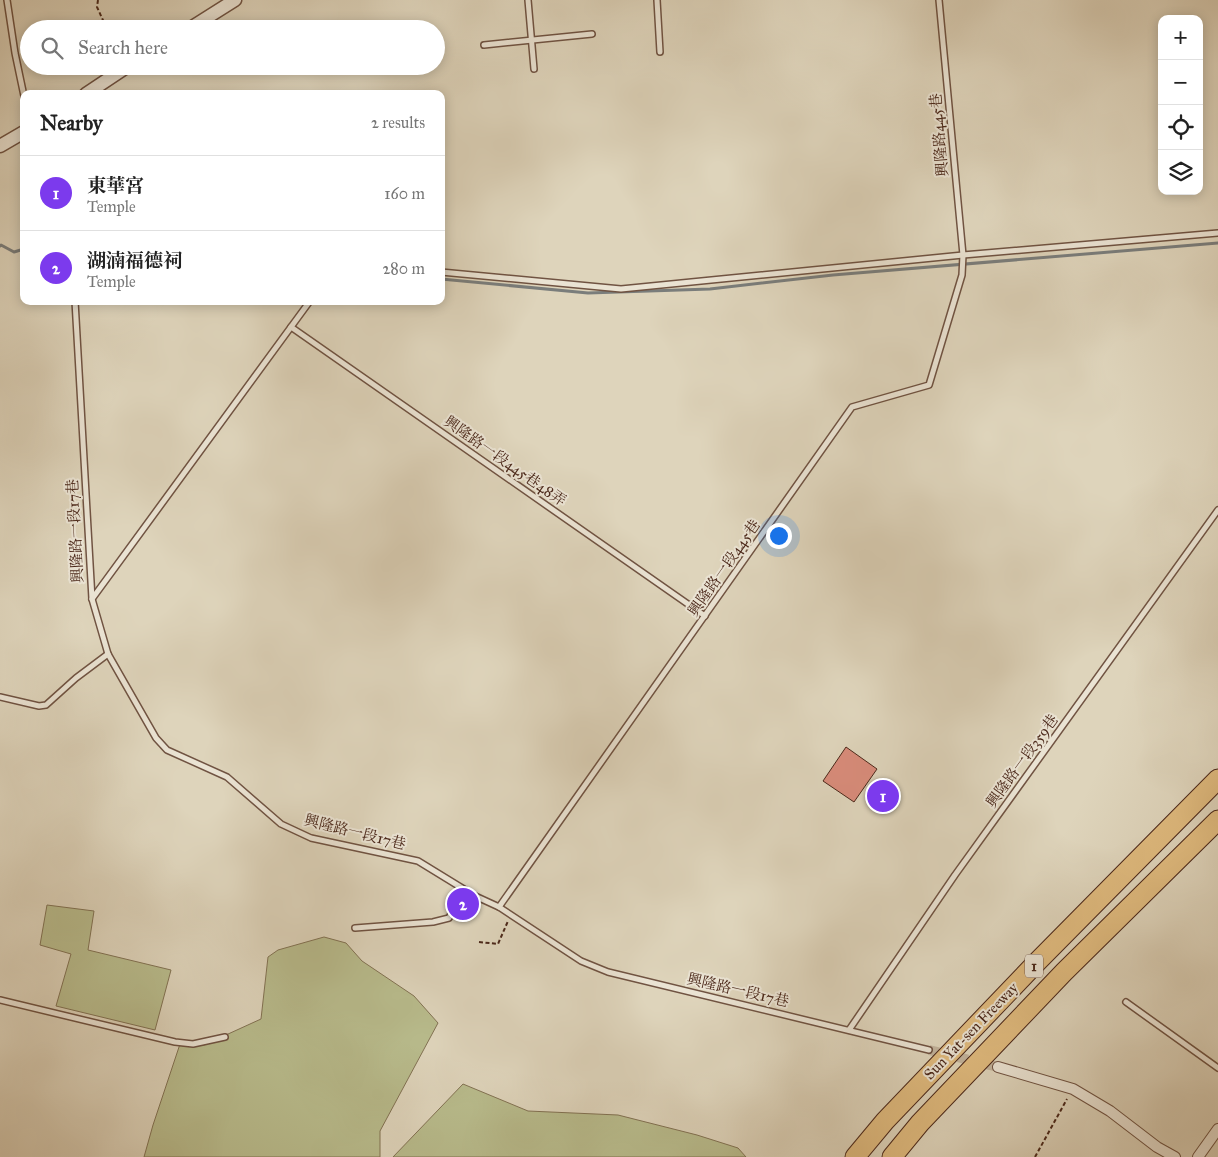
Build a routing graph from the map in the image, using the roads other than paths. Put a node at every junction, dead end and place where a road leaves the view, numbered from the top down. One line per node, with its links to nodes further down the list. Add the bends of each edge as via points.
1 (7, 0): 13 (lane)
2 (235, 0): 6 (street)
3 (528, 0): 8 (lane)
4 (656, 0): 10 (lane)
5 (939, 0): 18 (lane, 興隆路445巷)
6 (203, 20)
7 (592, 34): 8 (lane)
8 (531, 41): 9 (lane); 11 (lane)
9 (484, 45)
10 (660, 52)
11 (534, 69)
12 (114, 75): 14 (street)
13 (23, 90)
14 (92, 90)
15 (20, 134): 16 (street)
16 (0, 146)
17 (1218, 233): 18 (lane)
18 (963, 257): 19 (lane, 興隆路445巷); 20 (lane, via 621,289)
19 (962, 269): 26 (lane, 興隆路一段445巷, via 928,385 852,407)
20 (445, 272)
21 (76, 305): 25 (lane, 興隆路一段17巷)
22 (307, 305): 23 (lane)
23 (291, 327): 25 (lane); 26 (lane, 興隆路一段445巷48弄)
24 (1218, 510): 36 (lane, 興隆路一段359巷, via 955,875)
25 (92, 599): 27 (lane, 興隆路一段17巷)
26 (705, 616): 32 (lane, 興隆路一段445巷)
27 (108, 654): 28 (lane, via 46,705); 31 (lane, 興隆路一段17巷, via 156,738 168,750 227,777 281,824 312,838 418,861)
28 (0, 698)
29 (1218, 779): 42 (highway, Sun Yat-sen Freeway / 1, via 1038,961 885,1121)
30 (1218, 820): 43 (highway, Sun Yat-sen Freeway / 1, via 1064,972)
31 (463, 889): 32 (lane, 興隆路一段17巷); 33 (lane, via 449,918)
32 (499, 907): 36 (lane, 興隆路一段17巷, via 581,961 608,972)
33 (355, 928)
34 (0, 1000): 37 (lane, via 175,1042 193,1044)
35 (1126, 1002): 40 (lane)
36 (849, 1030): 38 (lane, 興隆路一段17巷)
37 (225, 1037)
38 (930, 1050)
39 (998, 1067): 44 (street, via 1073,1088 1110,1111 1157,1148)
40 (1218, 1068)
41 (1218, 1129): 45 (street)
42 (855, 1157)
43 (892, 1157)
44 (1175, 1157)
45 (1198, 1157)

